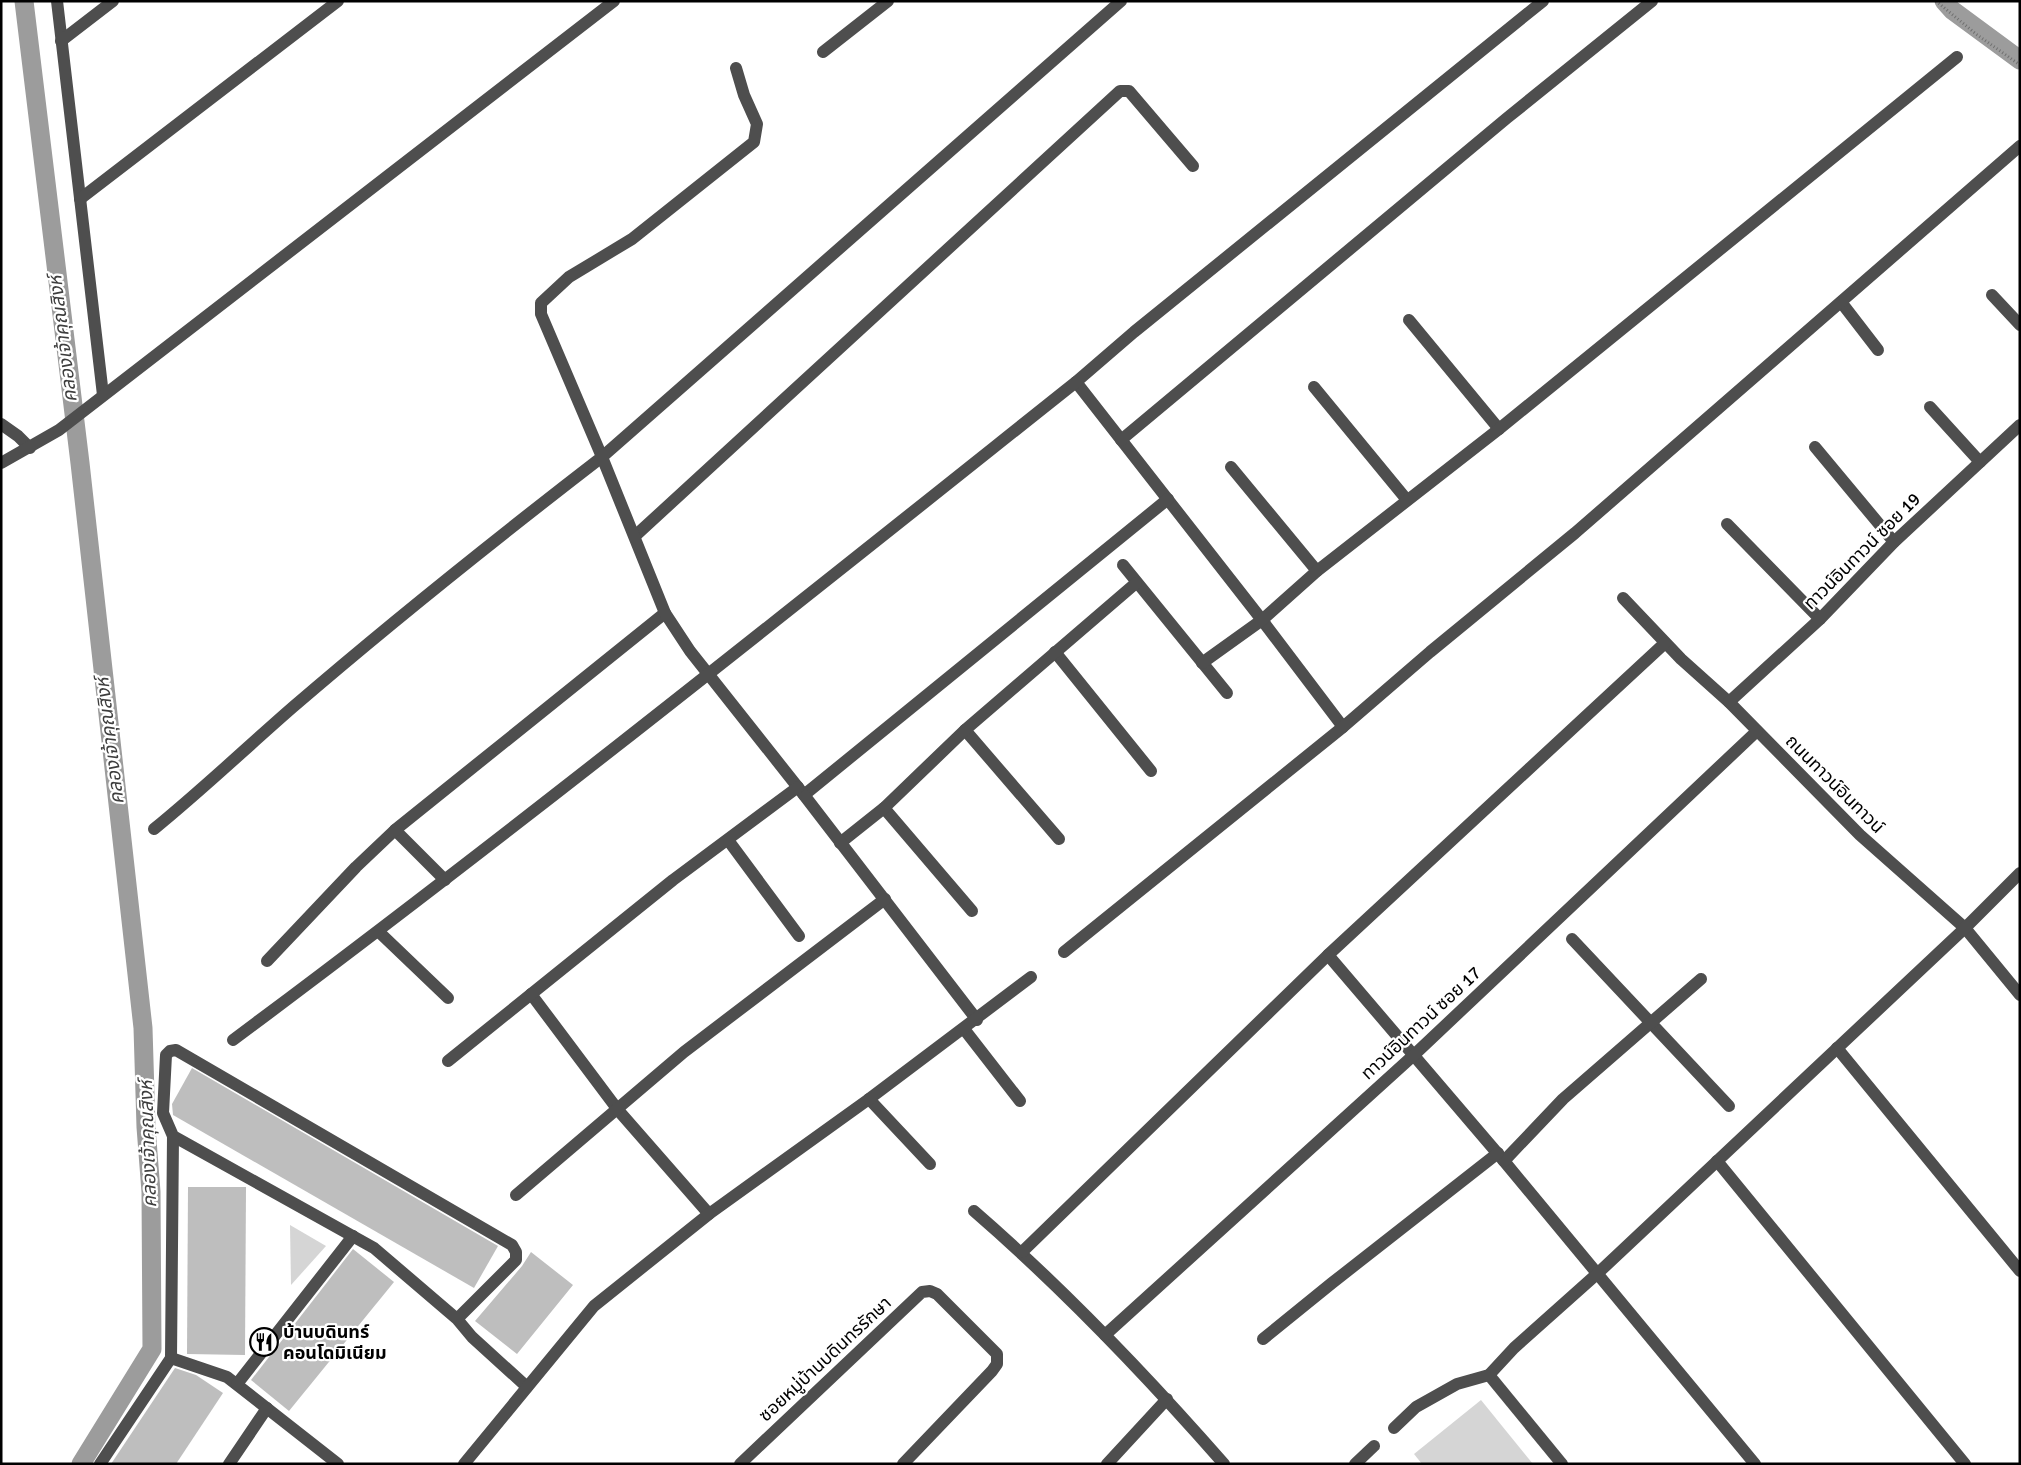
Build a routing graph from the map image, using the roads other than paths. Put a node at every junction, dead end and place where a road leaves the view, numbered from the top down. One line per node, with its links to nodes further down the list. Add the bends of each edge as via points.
1 (57, 1): 9 (street)
2 (113, 1): 9 (street)
3 (338, 1): 15 (street)
4 (614, 1): 23 (street)
5 (888, 1): 10 (street)
6 (1121, 1): 31 (street)
7 (1543, 1): 21 (street)
8 (1652, 1): 28 (street)
9 (61, 41): 15 (street)
10 (823, 52)
11 (1957, 57): 27 (street)
12 (736, 68): 31 (street, via 757,124 754,142 632,239 570,277 541,303 541,314)
13 (2020, 146): 17 (street)
14 (1193, 166): 38 (street, via 1129,92 1120,91)
15 (80, 199): 23 (street)
16 (1992, 295): 19 (street)
17 (1841, 302): 20 (street); 53 (street, via 1575,533)
18 (1410, 320): 27 (street)
19 (2020, 325)
20 (1878, 350)
21 (1076, 382): 28 (street); 50 (street)
22 (1314, 387): 36 (street)
23 (104, 395): 29 (street)
24 (1930, 407): 32 (street)
25 (1, 424): 29 (street)
26 (2020, 426): 32 (street, ทาวน์อินทาวน์ ซอย 19)
27 (1500, 429): 36 (street)
28 (1121, 440): 35 (street)
29 (30, 448): 33 (street)
30 (1815, 448): 39 (street)
31 (602, 457): 38 (street); 59 (street, via 482,549 293,707 207,786)
32 (1980, 462): 39 (street, ทาวน์อินทาวน์ ซอย 19)
33 (1, 463)
34 (1230, 467): 41 (street)
35 (1168, 500): 46 (street); 57 (street)
36 (1407, 500): 41 (street)
37 (1727, 524): 45 (street)
38 (635, 536): 44 (street)
39 (1894, 542): 45 (street, ทาวน์อินทาวน์ ซอย 19)
40 (1123, 565): 42 (street)
41 (1316, 571): 46 (street)
42 (1136, 583): 48 (street); 49 (street)
43 (1623, 598): 47 (street, ถนนทาวน์อินทาวน์)
44 (665, 613): 50 (street); 60 (street)
45 (1820, 619): 52 (street, ทาวน์อินทาวน์ ซอย 19)
46 (1262, 620): 49 (street); 53 (street)
47 (1665, 643): 52 (street, ถนนทาวน์อินทาวน์); 73 (street)
48 (1055, 652): 54 (street); 56 (street)
49 (1202, 663): 51 (street)
50 (710, 674): 57 (street); 65 (street)
51 (1227, 693)
52 (1729, 702): 55 (street, ถนนทาวน์อินทาวน์)
53 (1343, 727): 72 (street)
54 (965, 730): 58 (street); 62 (street)
55 (1757, 732): 68 (street, ถนนทาวน์อินทาวน์, via 1860,835); 85 (street, ทาวน์อินทาวน์ ซอย 17)
56 (1151, 770)
57 (801, 791): 61 (street); 63 (street)
58 (884, 808): 63 (street); 67 (street)
59 (154, 829)
60 (395, 830): 65 (street); 74 (street)
61 (728, 840): 70 (street); 77 (street)
62 (1059, 840)
63 (840, 843): 66 (street)
64 (2020, 874): 68 (street)
65 (444, 880): 69 (street)
66 (885, 899): 80 (street); 90 (street, via 684,1052)
67 (972, 911)
68 (1965, 928): 78 (street, ถนนทาวน์อินทาวน์); 84 (street)
69 (378, 932): 79 (street); 83 (street)
70 (799, 936)
71 (1572, 938): 81 (street)
72 (1064, 952)
73 (1328, 955): 85 (street); 99 (street)
74 (267, 961)
75 (1031, 977): 80 (street)
76 (1702, 979): 81 (street)
77 (531, 994): 86 (street); 90 (street)
78 (2020, 995)
79 (448, 998)
80 (976, 1020): 82 (street)
81 (1650, 1023): 89 (street); 92 (street)
82 (964, 1029): 87 (street); 88 (street)
83 (233, 1040)
84 (1837, 1048): 93 (street); 100 (street)
85 (1415, 1054): 92 (street); 103 (street, ทาวน์อินทาวน์ ซอย 17)
86 (448, 1061)
87 (870, 1100): 94 (street); 97 (street)
88 (1020, 1101)
89 (1729, 1106)
90 (618, 1110): 95 (street); 97 (street)
91 (173, 1136): 98 (street); 102 (street, via 163,1113 166,1055 176,1050 512,1245 516,1260); 105 (street)
92 (1501, 1157): 101 (street); 104 (street, via 1332,1282)
93 (1717, 1161): 101 (street); 124 (street)
94 (930, 1164)
95 (516, 1195)
96 (974, 1211): 99 (street)
97 (710, 1214): 108 (street, via 594,1306)
98 (353, 1236): 102 (street, via 374,1248); 107 (street)
99 (1022, 1252): 103 (street)
100 (2020, 1271)
101 (1598, 1273): 106 (street); 123 (street)
102 (457, 1319): 108 (street)
103 (1105, 1335): 109 (street)
104 (1263, 1339)
105 (172, 1358): 107 (street, via 227,1377); 113 (street)
106 (1489, 1374): 111 (street, via 1457,1384 1416,1408); 122 (street)
107 (236, 1384): 110 (street)
108 (527, 1387): 116 (street)
109 (1167, 1399): 119 (street); 120 (street)
110 (267, 1408): 114 (street); 115 (street)
111 (1394, 1428)
112 (1374, 1446): 121 (street)
113 (100, 1464)
114 (229, 1464)
115 (338, 1464)
116 (464, 1464)
117 (740, 1464): 118 (street, ซอยหมู่บ้านบดินทรรักษา, via 922,1292 930,1291 937,1294 997,1354 997,1364)
118 (903, 1464)
119 (1106, 1464)
120 (1224, 1464)
121 (1355, 1464)
122 (1562, 1464)
123 (1755, 1464)
124 (1965, 1464)

